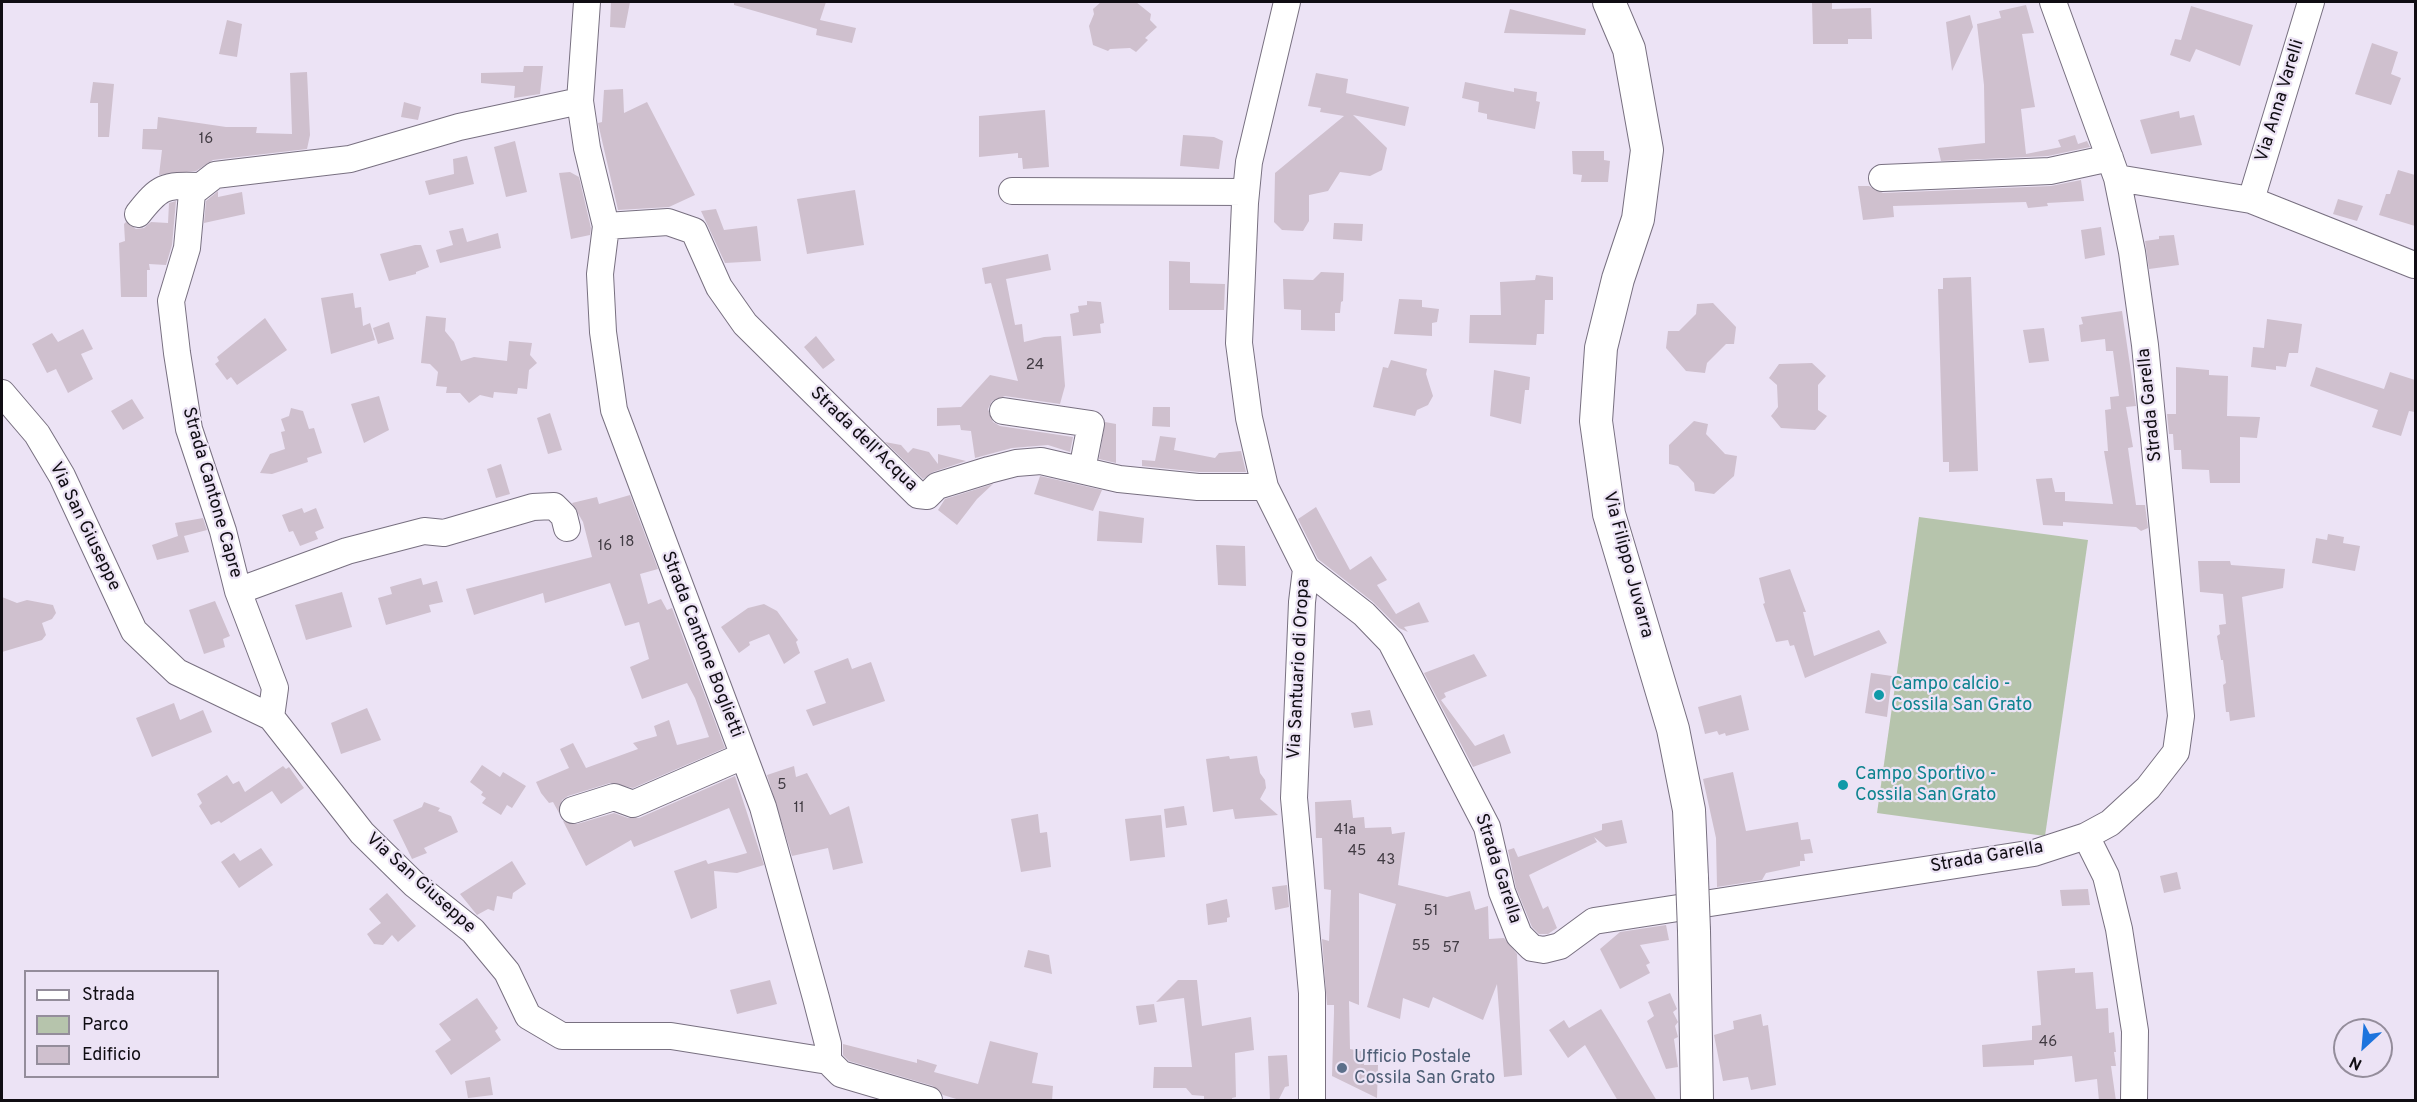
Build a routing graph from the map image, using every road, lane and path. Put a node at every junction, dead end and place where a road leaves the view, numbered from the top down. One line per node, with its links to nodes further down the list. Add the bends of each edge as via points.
1 (587, 2): 6 (street)
2 (1287, 2): 11 (street, Via Santuario di Oropa, via 1257,125)
3 (1609, 2): 30 (main road, Via Filippo Juvarra, bridge, via 1629,49 1647,150 1638,219 1601,348 1596,421 1609,514 1675,741 1689,810)
4 (2053, 2): 7 (street, Strada Garella)
5 (2311, 2): 12 (street, Via Anna Varelli)
6 (580, 101): 9 (street, via 459,128 350,159 215,175); 14 (street)
7 (2114, 168): 8 (street); 12 (street); 26 (street, Strada Garella, via 2145,345 2181,716 2176,752 2148,788 2110,823)
8 (1882, 178)
9 (199, 186): 13 (street, via 167,185 154,193); 22 (street, Strada Cantone Capre, via 192,193 186,248 171,301 189,429 223,531)
10 (1012, 190): 11 (street)
11 (1246, 192): 19 (street, Via Santuario di Oropa, via 1239,343 1249,418)
12 (2251, 200): 15 (street)
13 (138, 214)
14 (606, 226): 18 (street, Strada dell'Acqua, via 668,222 694,231 720,288 745,324 918,495 927,496 937,486 1016,463 1041,461); 24 (street, Strada Cantone Boglietti, via 600,274 614,410)
15 (2414, 266)
16 (2, 393): 23 (street, Via San Giuseppe, via 37,434 62,476 134,631 177,672)
17 (1003, 411): 18 (street, via 1091,424)
18 (1082, 470): 19 (street, Strada dell'Acqua, via 1119,479 1198,487)
19 (1265, 487): 21 (street, Via Santuario di Oropa)
20 (567, 528): 22 (street, Strada Cantone Capre, via 564,516 554,506 533,507 444,533 424,531 348,551)
21 (1306, 569): 26 (street, Strada Garella, via 1364,614 1391,642 1487,827 1502,892 1519,935 1532,948 1560,946 1594,921 2034,853); 29 (street, Via Santuario di Oropa, via 1294,798 1312,993)
22 (238, 591): 23 (street, Strada Cantone Capre, via 275,688)
23 (272, 717): 27 (street, Via San Giuseppe, via 363,833 414,884 473,931 507,972 528,1016 562,1036 671,1036)
24 (744, 756): 25 (street, via 633,804 614,797); 27 (street, Strada Cantone Boglietti, via 763,807 816,998 828,1044)
25 (573, 810)
26 (2086, 836): 31 (street, via 2106,876 2121,939 2135,1031)
27 (828, 1060): 28 (street, Via San Giuseppe, via 841,1074)
28 (929, 1101)
29 (1312, 1101)
30 (1697, 1101)
31 (2134, 1101)

